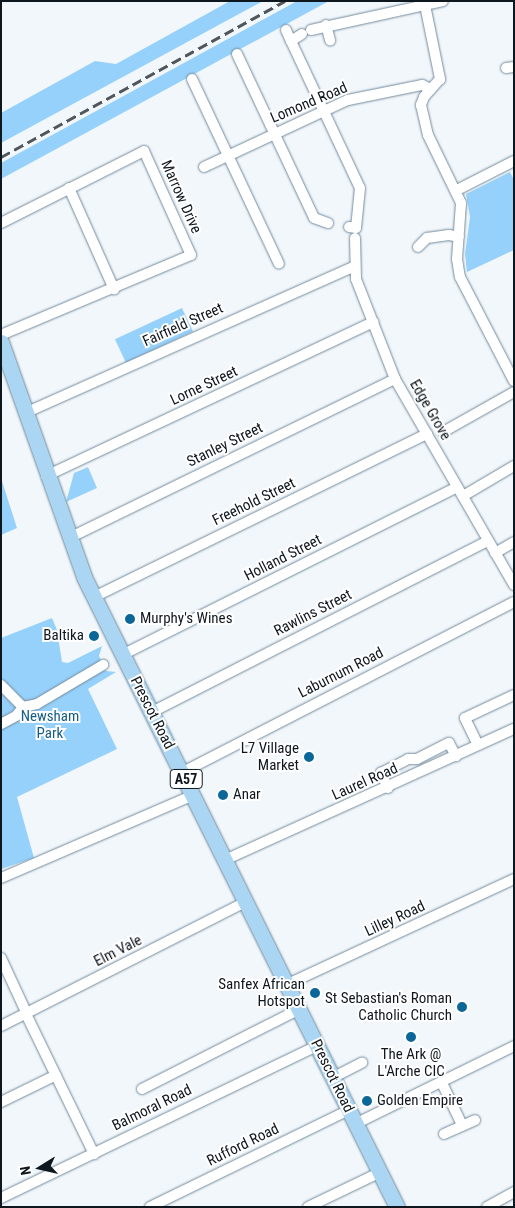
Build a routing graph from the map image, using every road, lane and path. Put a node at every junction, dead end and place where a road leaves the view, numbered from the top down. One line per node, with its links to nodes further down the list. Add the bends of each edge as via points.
1 (443, 1): 2 (street)
2 (425, 5): 3 (street); 9 (street, via 440,79)
3 (326, 26): 5 (street); 6 (street)
4 (286, 30): 6 (street)
5 (330, 40)
6 (291, 41): 10 (street)
7 (237, 54): 11 (street)
8 (192, 79): 12 (street)
9 (431, 89): 10 (street, Lomond Road, via 422,85 348,100); 16 (street, via 421,105 428,134)
10 (324, 111): 11 (street, Lomond Road); 19 (street, via 360,188 356,228)
11 (274, 134): 12 (street, Lomond Road); 18 (street, via 314,218)
12 (228, 158): 14 (street, Lomond Road); 23 (street)
13 (514, 161): 16 (street)
14 (204, 168)
15 (69, 188): 17 (street, Marrow Drive); 25 (street); 25 (street, Marrow Drive, via 144,151 191,255)
16 (456, 190): 21 (street, via 462,213)
17 (1, 223)
18 (328, 224)
19 (349, 227)
20 (355, 238): 24 (street, Edge Grove)
21 (459, 238): 22 (street, via 449,235 427,238); 30 (street, via 460,277)
22 (418, 247)
23 (279, 264)
24 (353, 267): 26 (street, Edge Grove); 32 (street, Fairfield Street)
25 (114, 289): 27 (street, Marrow Drive)
26 (374, 322): 29 (street, Edge Grove); 36 (street, Lorne Street)
27 (1, 335)
28 (1, 342): 32 (main road, Prescot Road / A57)
29 (395, 379): 34 (street, Edge Grove); 38 (street, Stanley Street)
30 (514, 381)
31 (514, 392): 33 (street)
32 (26, 413): 36 (main road, Prescot Road / A57)
33 (443, 432)
34 (427, 434): 37 (street, Edge Grove); 43 (street, Freehold Street)
35 (514, 466): 37 (street, Holland Street)
36 (46, 476): 38 (main road, Prescot Road / A57)
37 (460, 492): 39 (street, Edge Grove); 45 (street, Holland Street)
38 (69, 538): 43 (main road, Prescot Road / A57)
39 (488, 541): 41 (street, Edge Grove); 50 (street, Rawlins Street)
40 (514, 542): 41 (street)
41 (495, 553): 42 (street, Edge Grove)
42 (514, 585)
43 (94, 597): 45 (main road, Prescot Road / A57)
44 (514, 602): 55 (street, Laburnum Road)
45 (122, 655): 50 (main road, Prescot Road / A57)
46 (103, 665): 49 (street, via 37,704)
47 (1, 685): 49 (street)
48 (514, 695): 53 (street, via 465,718)
49 (23, 707): 51 (street, via 16,716)
50 (152, 712): 55 (main road, Prescot Road / A57)
51 (1, 724)
52 (514, 729): 53 (street, Laurel Road)
53 (478, 745): 54 (street, Laurel Road)
54 (456, 756): 56 (street, Laurel Road); 56 (street, via 449,743 417,759 408,759 381,773)
55 (182, 772): 57 (main road, Prescot Road / A57)
56 (388, 788): 58 (street, Laurel Road)
57 (194, 794): 58 (main road, Prescot Road / A57); 59 (street)
58 (227, 859): 61 (main road, Prescot Road / A57)
59 (1, 878)
60 (514, 879): 63 (street, Lilley Road)
61 (247, 901): 63 (main road, Prescot Road / A57); 65 (street, Elm Vale)
62 (1, 958): 65 (street)
63 (288, 984): 64 (main road, Prescot Road / A57)
64 (300, 1009): 67 (main road, Prescot Road / A57); 73 (street)
65 (27, 1014): 66 (street, Elm Vale); 70 (street)
66 (1, 1026)
67 (317, 1046): 71 (main road, Prescot Road / A57); 80 (street, Balmoral Road)
68 (514, 1046): 72 (street)
69 (362, 1063): 71 (street)
70 (56, 1075): 74 (street); 80 (street)
71 (332, 1078): 75 (main road, Prescot Road / A57)
72 (442, 1083): 77 (street); 78 (street)
73 (142, 1089)
74 (1, 1102)
75 (348, 1110): 77 (main road, Prescot Road / A57); 84 (street, Rufford Road)
76 (475, 1120): 78 (street)
77 (355, 1124): 81 (main road, Prescot Road / A57)
78 (462, 1125): 79 (street)
79 (444, 1134)
80 (94, 1154): 83 (street, Balmoral Road)
81 (379, 1173): 85 (street); 86 (main road, Prescot Road / A57)
82 (514, 1192): 87 (street)
83 (1, 1198)
84 (150, 1207)
85 (308, 1207)
86 (397, 1207)
87 (487, 1207)

